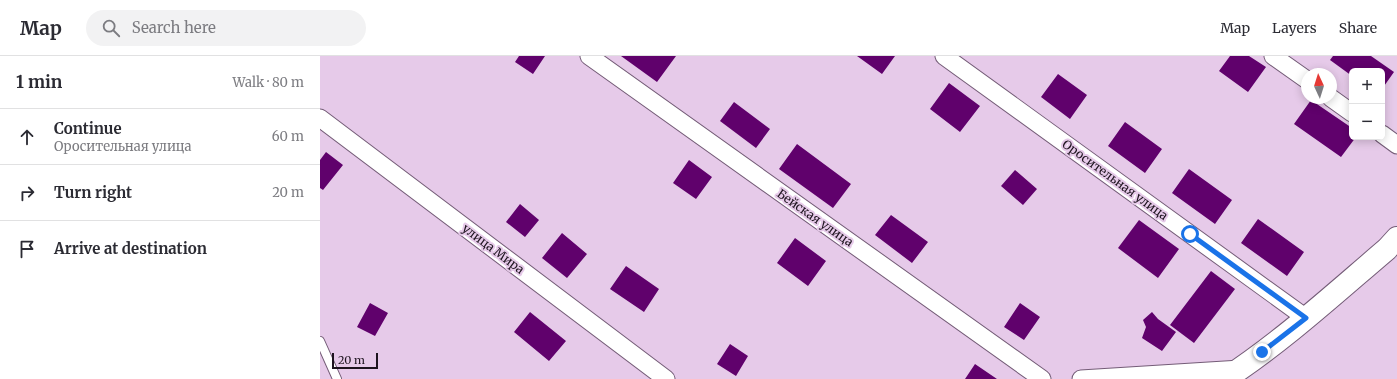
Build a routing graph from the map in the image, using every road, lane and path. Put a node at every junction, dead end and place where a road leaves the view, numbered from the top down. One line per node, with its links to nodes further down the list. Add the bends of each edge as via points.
1 (589, 56): 16 (street, Бейская улица)
2 (944, 56): 11 (street, Оросительная улица)
3 (1273, 56): 4 (street)
4 (1301, 76)
5 (1337, 102): 6 (street)
6 (1349, 111)
7 (320, 118): 15 (street, улица Мира)
8 (1385, 136): 9 (street)
9 (1397, 145)
10 (1397, 238): 11 (street)
11 (1306, 318): 13 (street)
12 (320, 341): 14 (lane)
13 (1233, 374): 17 (street)
14 (337, 379)
15 (666, 379)
16 (1042, 379)
17 (1081, 379)

